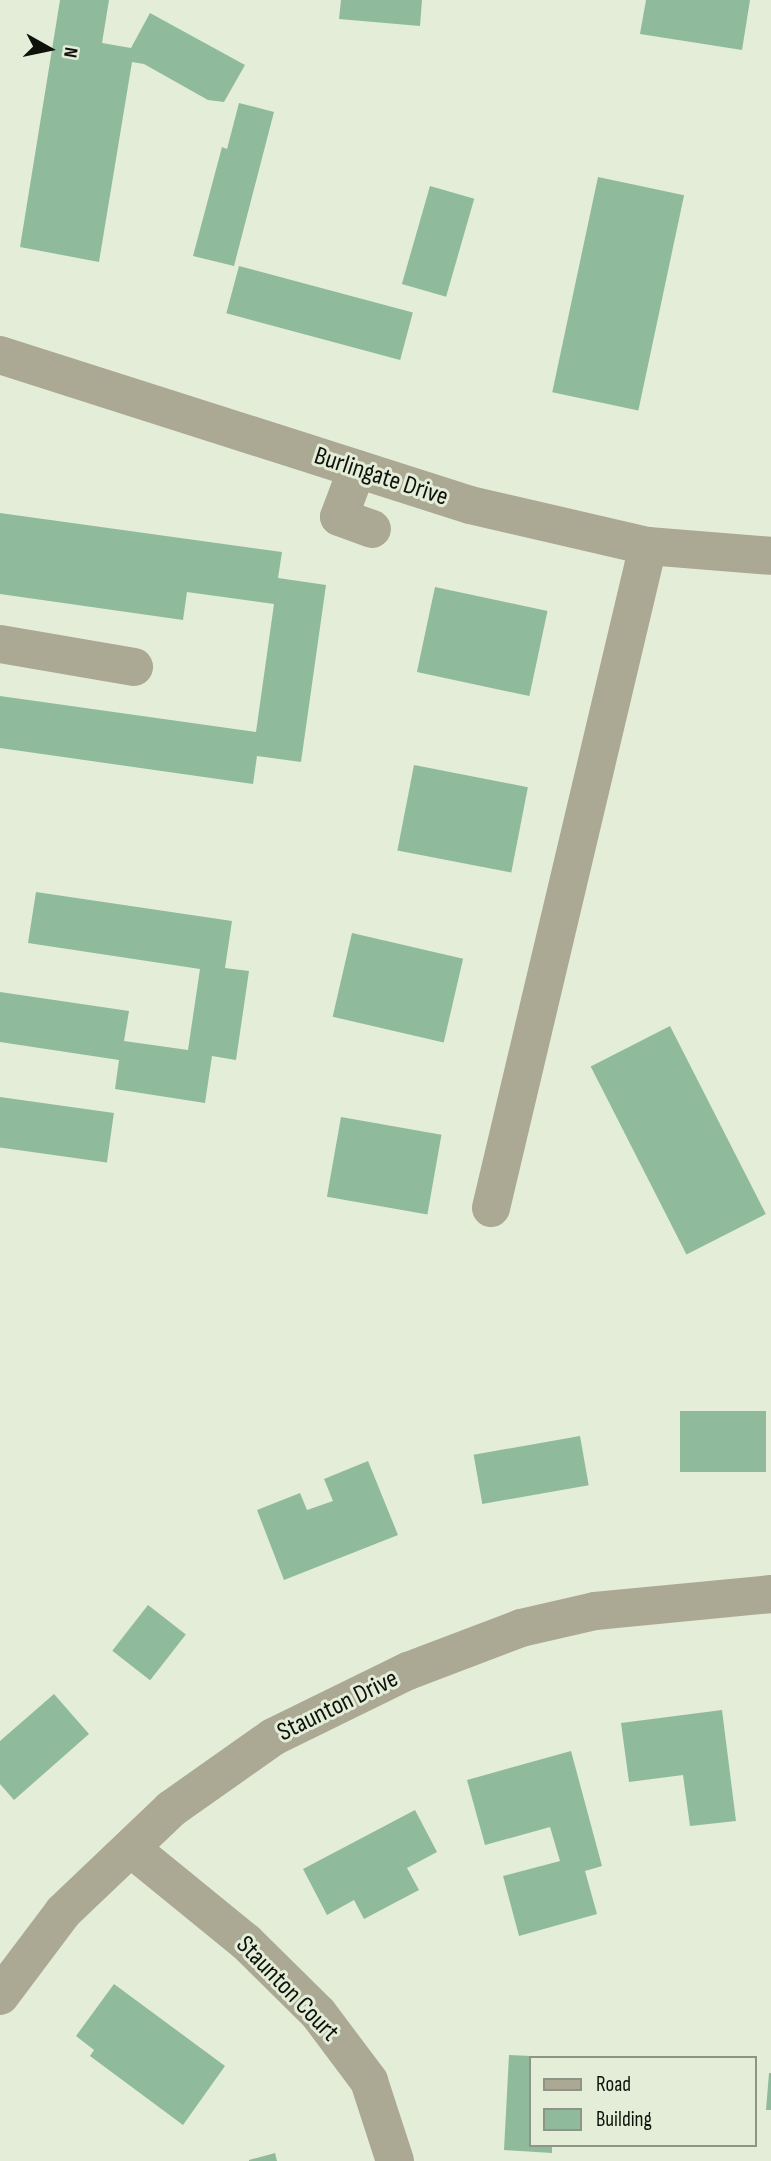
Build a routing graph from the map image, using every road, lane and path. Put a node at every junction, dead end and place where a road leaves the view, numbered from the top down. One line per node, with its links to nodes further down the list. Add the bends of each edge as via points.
1 (0, 355): 2 (street, Burlingate Drive)
2 (357, 469): 3 (street); 4 (street, Burlingate Drive, via 470,505)
3 (344, 519)
4 (648, 546): 5 (street, Burlingate Drive); 8 (street)
5 (771, 556)
6 (0, 643): 7 (street)
7 (134, 667)
8 (491, 1208)
9 (771, 1594): 10 (street, Staunton Drive, via 596,1611 521,1628 408,1671 273,1737 171,1809)
10 (133, 1850): 11 (street, Staunton Drive, via 62,1912); 12 (street, Staunton Court, via 246,1942 318,2013 369,2081)
11 (0, 1996)
12 (395, 2161)

